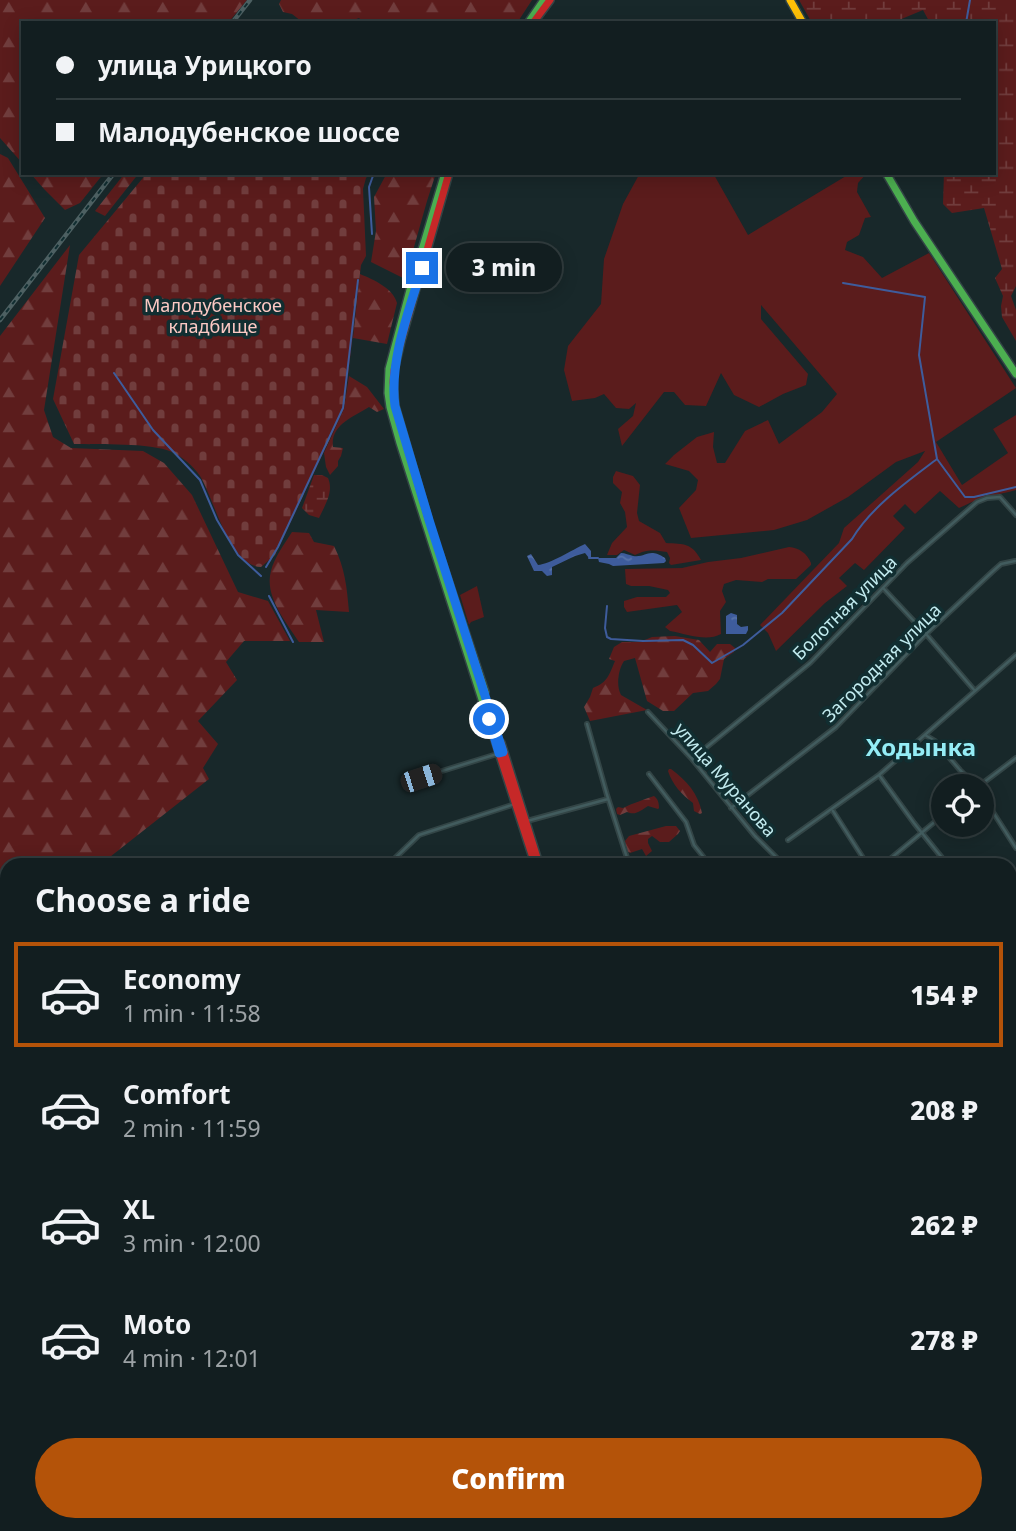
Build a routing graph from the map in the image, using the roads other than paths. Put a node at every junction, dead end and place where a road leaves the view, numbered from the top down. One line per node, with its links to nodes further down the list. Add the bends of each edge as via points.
1 (544, 0): 4 (main road)
2 (550, 0): 5 (main road)
3 (790, 0): 6 (main road)
4 (529, 21)
5 (534, 21)
6 (802, 21)
7 (446, 175): 20 (main road, via 396,340 388,381 390,407)
8 (887, 175): 9 (main road)
9 (1016, 374)
10 (1016, 515): 13 (street, Болотная улица, via 1000,497 977,502)
11 (1016, 559): 12 (street); 14 (street, Загородная улица, via 1001,564)
12 (1016, 566)
13 (883, 588): 14 (street); 22 (street, Болотная улица, via 810,663)
14 (926, 634): 16 (street); 30 (street, Загородная улица, via 836,727)
15 (1016, 655): 16 (street)
16 (975, 691): 19 (street)
17 (648, 712): 22 (street, улица Муранова)
18 (587, 724): 28 (street)
19 (925, 735): 24 (street); 26 (street)
20 (501, 752): 27 (street); 29 (main road); 33 (main road)
21 (1016, 758): 25 (street)
22 (692, 759): 30 (street, улица Муранова)
23 (649, 774): 41 (street, via 686,822)
24 (963, 774)
25 (994, 774)
26 (880, 775): 31 (street); 35 (street)
27 (413, 780)
28 (608, 799): 33 (street); 40 (street)
29 (516, 804): 33 (main road); 38 (street, via 419,835)
30 (731, 808): 42 (street, улица Муранова)
31 (832, 810): 36 (street); 43 (street)
32 (994, 814): 37 (street)
33 (523, 822): 39 (main road)
34 (931, 825): 35 (street)
35 (922, 833): 44 (street); 45 (street)
36 (788, 840)
37 (1016, 848)
38 (395, 858)
39 (535, 858)
40 (626, 858)
41 (704, 858)
42 (777, 858)
43 (863, 858)
44 (891, 858)
45 (942, 858)

